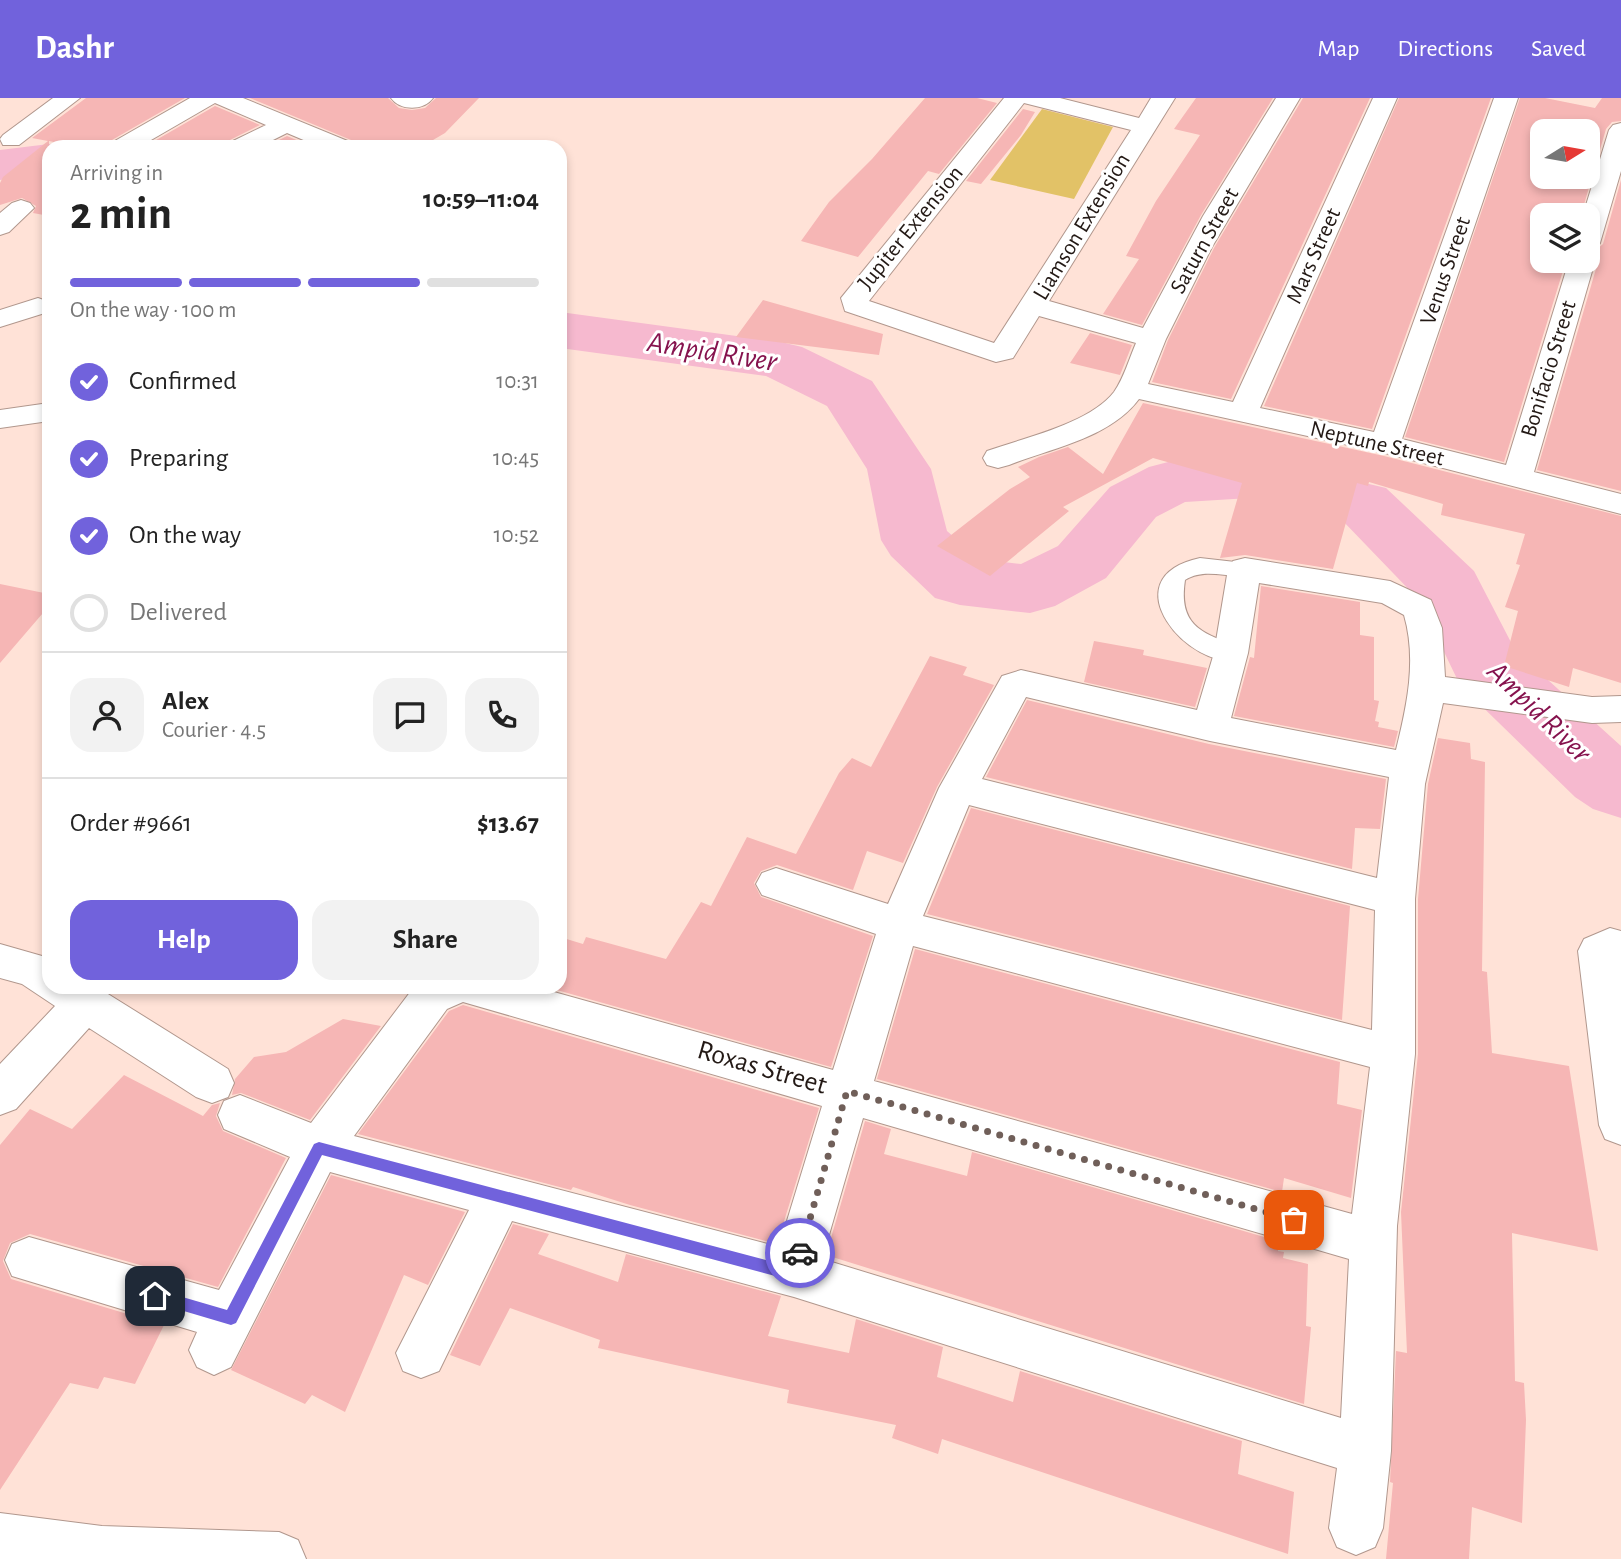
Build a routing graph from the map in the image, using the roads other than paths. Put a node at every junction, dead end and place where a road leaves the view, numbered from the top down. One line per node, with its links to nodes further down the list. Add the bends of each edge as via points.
1 (68, 98): 20 (street)
2 (207, 98): 17 (street)
3 (223, 98): 13 (street)
4 (275, 98): 13 (street)
5 (403, 98): 6 (street)
6 (421, 98)
7 (1016, 98): 29 (street, Jupiter Extension, via 853,303)
8 (1032, 98): 15 (street)
9 (1163, 98): 15 (street, Liamson Extension)
10 (1288, 98): 28 (street, Saturn Street)
11 (1385, 98): 32 (street, Mars Street)
12 (1506, 98): 34 (street, Venus Street)
13 (252, 109): 14 (street)
14 (284, 125): 18 (street); 19 (street)
15 (1144, 126): 26 (street, Liamson Extension)
16 (1621, 130): 21 (street)
17 (134, 140)
18 (254, 140)
19 (323, 140)
20 (10, 141)
21 (1599, 203)
22 (21, 208): 23 (street)
23 (0, 227)
24 (1578, 273): 36 (street, Bonifacio Street)
25 (38, 306): 27 (street)
26 (1034, 306): 28 (street); 29 (street, Liamson Extension)
27 (0, 319)
28 (1152, 339): 30 (street, Saturn Street)
29 (1000, 353)
30 (1131, 389): 32 (street, Neptune Street); 35 (street, via 1116,408 1096,420)
31 (42, 413): 33 (street)
32 (1242, 415): 34 (street, Neptune Street)
33 (0, 419)
34 (1385, 444): 36 (street, Neptune Street)
35 (998, 458)
36 (1517, 478): 37 (street, Neptune Street)
37 (1621, 504)
38 (1245, 569): 39 (street); 39 (lane, via 1189,566 1174,576 1169,598 1177,623 1191,638); 40 (street, via 1407,599 1419,608 1425,628)
39 (1231, 653): 42 (street)
40 (1429, 692): 41 (street, via 1447,690); 43 (street)
41 (1606, 709)
42 (1210, 727): 43 (street); 44 (street, via 1018,684)
43 (1412, 767): 46 (street, via 1406,784)
44 (958, 788): 46 (street); 47 (street)
45 (776, 884): 47 (street)
46 (1395, 899): 54 (street)
47 (899, 924): 54 (street); 55 (street)
48 (1621, 948): 57 (street, via 1610,945 1599,951)
49 (0, 961): 50 (street)
50 (42, 975)
51 (436, 994): 58 (street)
52 (497, 994): 55 (street, Roxas Street)
53 (72, 995): 56 (street); 58 (street, via 226,1099)
54 (1393, 1054): 60 (street)
55 (847, 1091): 60 (street, Roxas Street); 62 (street)
56 (0, 1095)
57 (1621, 1125)
58 (319, 1148): 59 (street); 61 (street, via 223,1334)
59 (501, 1195): 62 (street); 63 (street)
60 (1373, 1243): 64 (street)
61 (29, 1260)
62 (794, 1274): 64 (street)
63 (421, 1353)
64 (1365, 1451): 65 (street)
65 (1356, 1528)
66 (0, 1540): 67 (street)
67 (100, 1556): 68 (street)
68 (279, 1559)

